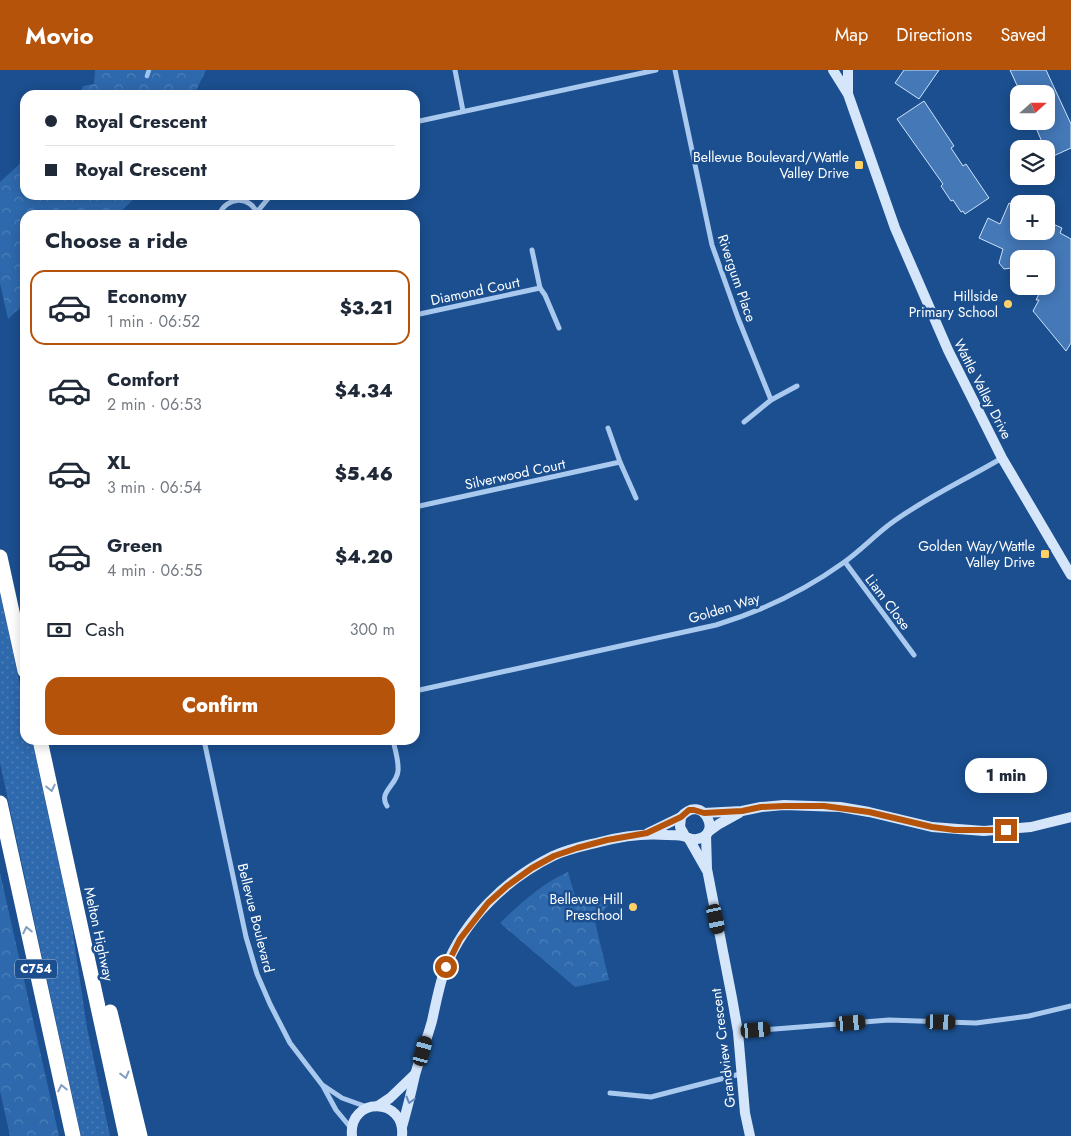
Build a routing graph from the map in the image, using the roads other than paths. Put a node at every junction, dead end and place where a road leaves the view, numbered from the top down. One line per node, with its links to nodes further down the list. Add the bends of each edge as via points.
1 (455, 70): 7 (street)
2 (656, 70): 7 (street)
3 (675, 70): 19 (street, Rivergum Place, via 714,252)
4 (833, 70): 6 (street, Wattle Valley Drive)
5 (848, 70): 6 (street, Wattle Valley Drive)
6 (848, 94): 22 (street, Wattle Valley Drive, via 913,271)
7 (464, 111): 8 (street)
8 (420, 121)
9 (233, 200): 10 (street); 12 (street)
10 (239, 200)
11 (239, 200): 13 (street, via 250,203)
12 (222, 210)
13 (255, 210)
14 (532, 250): 15 (street, Diamond Court)
15 (540, 288): 16 (street, Diamond Court); 17 (street, Diamond Court)
16 (420, 314)
17 (559, 328)
18 (797, 386): 19 (street)
19 (771, 400): 20 (street)
20 (744, 422)
21 (608, 428): 23 (street)
22 (1002, 458): 27 (street, Golden Way, via 925,501); 28 (street, Wattle Valley Drive)
23 (620, 462): 24 (street); 25 (street, Silverwood Court)
24 (636, 498)
25 (420, 506)
26 (0, 557): 29 (highway)
27 (845, 562): 30 (street, Liam Close); 31 (street, Golden Way, via 792,595 746,616)
28 (1071, 575)
29 (20, 648)
30 (914, 655)
31 (420, 690)
32 (41, 745): 45 (highway, Melton Highway, one-way to 45)
33 (205, 745): 50 (street, Bellevue Boulevard, via 246,937 257,974 290,1043)
34 (394, 745): 36 (street, via 398,770 384,796)
35 (0, 802): 55 (highway, C754, one-way to 35)
36 (388, 806)
37 (742, 811): 38 (street); 40 (street, via 784,806 840,807 932,827 984,831 1031,827); 42 (street)
38 (704, 813): 39 (street, via 689,810); 42 (street, via 709,822)
39 (681, 817): 41 (street); 43 (street, via 680,828)
40 (1071, 817)
41 (647, 833): 43 (street); 48 (street, via 607,840 554,856 526,872 488,903 460,939 446,967)
42 (707, 833): 43 (street, via 700,839); 44 (street, Grandview Crescent)
43 (687, 838): 44 (street, Grandview Crescent)
44 (706, 869): 47 (street, Grandview Crescent)
45 (89, 962): 56 (highway, Melton Highway); 57 (highway, one-way to 57, via 108,1008)
46 (1071, 1006): 47 (street, via 976,1024 889,1020)
47 (738, 1032): 49 (street, Grandview Crescent)
48 (416, 1074): 52 (street, via 390,1098); 53 (street, one-way to 53)
49 (740, 1074): 51 (street, via 651,1097); 58 (street, Grandview Crescent)
50 (323, 1086): 52 (street, Bellevue Boulevard, via 342,1098); 54 (street, Bellevue Boulevard)
51 (610, 1093)
52 (373, 1107): 53 (street, via 394,1112); 54 (street, via 357,1116)
53 (402, 1131)
54 (351, 1134)
55 (73, 1136)
56 (126, 1136)
57 (140, 1136)
58 (750, 1136)

